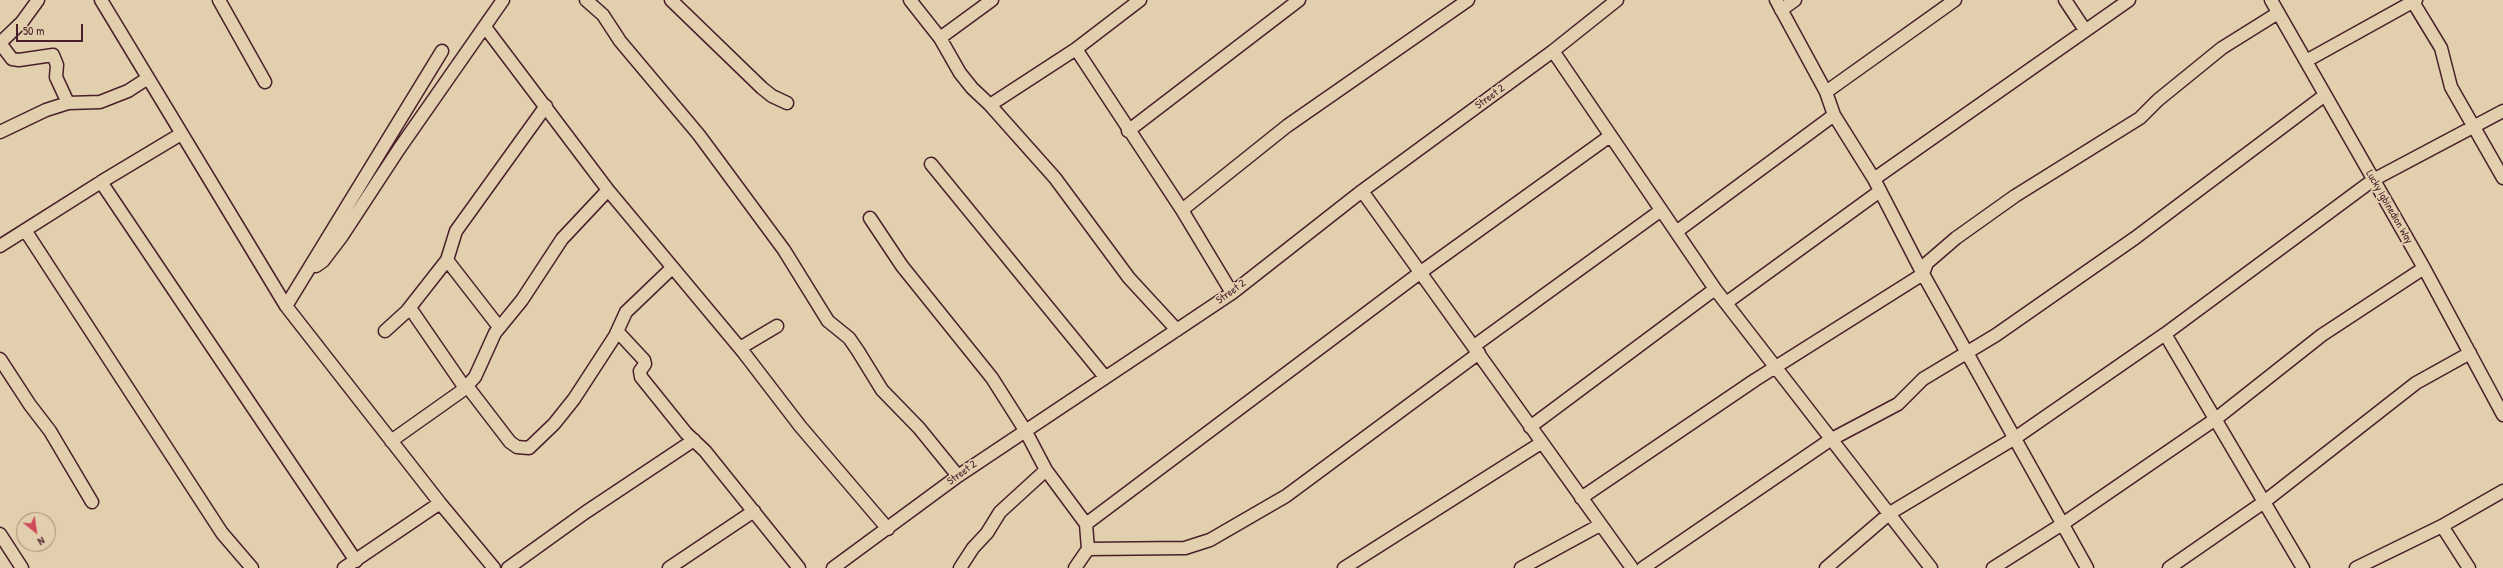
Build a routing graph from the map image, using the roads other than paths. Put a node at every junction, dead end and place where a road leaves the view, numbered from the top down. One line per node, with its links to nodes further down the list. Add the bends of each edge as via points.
1 (38, 0): 24 (street, via 22,22)
2 (101, 0): 29 (street)
3 (219, 0): 30 (street)
4 (503, 0): 21 (street)
5 (586, 0): 93 (street, via 603,15 620,41 699,136 780,245 819,309 858,351 882,390 919,428)
6 (671, 0): 34 (street, via 762,88)
7 (910, 0): 23 (street)
8 (992, 0): 23 (street)
9 (1140, 0): 25 (street)
10 (1299, 0): 40 (street)
11 (1468, 0): 52 (street, via 1287,126)
12 (1617, 0): 27 (street, Street 2)
13 (1795, 0): 19 (street)
14 (1955, 0): 31 (street)
15 (2066, 0): 22 (street)
16 (2129, 0): 22 (street)
17 (2271, 0): 20 (street, Lucky Igbinedion Way)
18 (2414, 1): 28 (street); 39 (street, via 2441,48 2449,82)
19 (1779, 5): 31 (street)
20 (2278, 13): 28 (street, Lucky Igbinedion Way); 63 (street, via 2222,48 2136,121 2040,180 1956,238 1927,263)
21 (485, 27): 36 (street); 59 (street, via 399,149 342,236 323,260 316,266)
22 (2085, 30): 46 (street)
23 (940, 38): 35 (street, via 960,73)
24 (0, 43): 33 (street, via 12,59 53,55 57,65 56,77)
25 (1076, 49): 35 (street); 40 (street)
26 (442, 51): 59 (street)
27 (1553, 51): 43 (street); 50 (street, Street 2)
28 (2306, 61): 32 (street, Lucky Igbinedion Way)
29 (148, 78): 33 (street, via 128,91 100,102); 42 (street)
30 (265, 82)
31 (1826, 92): 38 (street)
32 (2326, 95): 47 (street, Lucky Igbinedion Way); 77 (street, via 2135,238)
33 (68, 103): 41 (street, via 46,110)
34 (787, 103)
35 (990, 105): 71 (street, via 1055,178 1129,278)
36 (546, 106): 49 (street); 58 (street, via 456,231)
37 (2503, 111): 39 (street)
38 (1834, 115): 46 (street); 56 (street)
39 (2474, 128): 45 (street); 47 (street)
40 (1128, 131): 52 (street)
41 (0, 132)
42 (182, 134): 48 (street); 67 (street)
43 (1610, 136): 53 (street); 62 (street)
44 (931, 164): 81 (street)
45 (2503, 178)
46 (1874, 179): 51 (street)
47 (2373, 180): 61 (street, Lucky Igbinedion Way); 74 (street)
48 (101, 182): 55 (street); 108 (street)
49 (608, 190): 60 (street); 70 (street, via 562,239 522,300)
50 (1362, 191): 62 (street); 65 (street, Street 2)
51 (1880, 191): 63 (street); 66 (street)
52 (1182, 210): 65 (street)
53 (1660, 211): 56 (street); 76 (street)
54 (870, 218): 86 (street, via 902,266 992,378)
55 (25, 230): 57 (street); 110 (street, via 222,533)
56 (1676, 232): 64 (street)
57 (0, 246)
58 (447, 260): 68 (street); 70 (street)
59 (313, 265): 67 (street)
60 (672, 268): 73 (street, via 626,312); 75 (street)
61 (2424, 268): 78 (street, Lucky Igbinedion Way); 84 (street, via 2322,335)
62 (1421, 272): 76 (street); 102 (street)
63 (1923, 274): 77 (street); 80 (street)
64 (1716, 289): 66 (street); 85 (street)
65 (1232, 293): 71 (street, Street 2)
66 (1726, 303): 80 (street)
67 (286, 306): 88 (street)
68 (410, 308): 72 (street); 82 (street)
69 (776, 326): 75 (street)
70 (499, 327): 82 (street, via 488,345 475,377)
71 (1176, 330): 81 (street, Street 2)
72 (386, 331)
73 (618, 332): 82 (street, via 574,399 554,424 529,448 517,447 510,442); 89 (street, via 644,360 645,364 640,371 641,377)
74 (2165, 334): 84 (street); 87 (street)
75 (740, 348): 105 (street, via 800,426)
76 (1477, 349): 85 (street); 107 (street, via 1286,496 1210,540 1185,548)
77 (1968, 352): 87 (street); 90 (street, via 1923,379 1898,404)
78 (2470, 353): 83 (street, Lucky Igbinedion Way); 97 (street, via 2416,383)
79 (0, 359): 96 (street, via 50,431)
80 (1774, 368): 90 (street); 95 (street)
81 (1104, 378): 86 (street, Street 2)
82 (466, 387): 88 (street)
83 (2503, 415)
84 (2217, 418): 97 (street); 101 (street)
85 (1530, 427): 91 (street)
86 (1025, 430): 92 (street); 93 (street, Street 2)
87 (2015, 438): 100 (street); 101 (street)
88 (391, 440): 98 (street)
89 (694, 440): 99 (street); 113 (street)
90 (1830, 440): 100 (street); 122 (street)
91 (1541, 443): 95 (street); 119 (street)
92 (1046, 470): 102 (street); 117 (street, via 1000,512)
93 (958, 476): 105 (street, Street 2)
94 (2503, 491): 104 (street)
95 (1582, 498): 103 (street)
96 (92, 502)
97 (2264, 502): 127 (street); 128 (street)
98 (440, 503): 108 (street); 112 (street)
99 (754, 511): 114 (street); 115 (street)
100 (1890, 513): 123 (street); 124 (street)
101 (2064, 523): 125 (street); 126 (street)
102 (1086, 524): 107 (street)
103 (1600, 525): 120 (street); 121 (street)
104 (2442, 526): 129 (street); 130 (street)
105 (888, 529): 116 (street, Street 2)
106 (0, 534): 109 (street)
107 (1088, 549): 118 (street)
108 (356, 561): 111 (street)
109 (22, 568)
110 (252, 568)
111 (344, 568)
112 (494, 568)
113 (508, 568)
114 (669, 568)
115 (799, 568)
116 (833, 568)
117 (960, 568)
118 (1075, 568)
119 (1344, 568)
120 (1521, 568)
121 (1632, 568)
122 (1643, 568)
123 (1826, 568)
124 (1931, 568)
125 (1993, 568)
126 (2087, 568)
127 (2169, 568)
128 (2303, 568)
129 (2357, 568)
130 (2468, 568)

